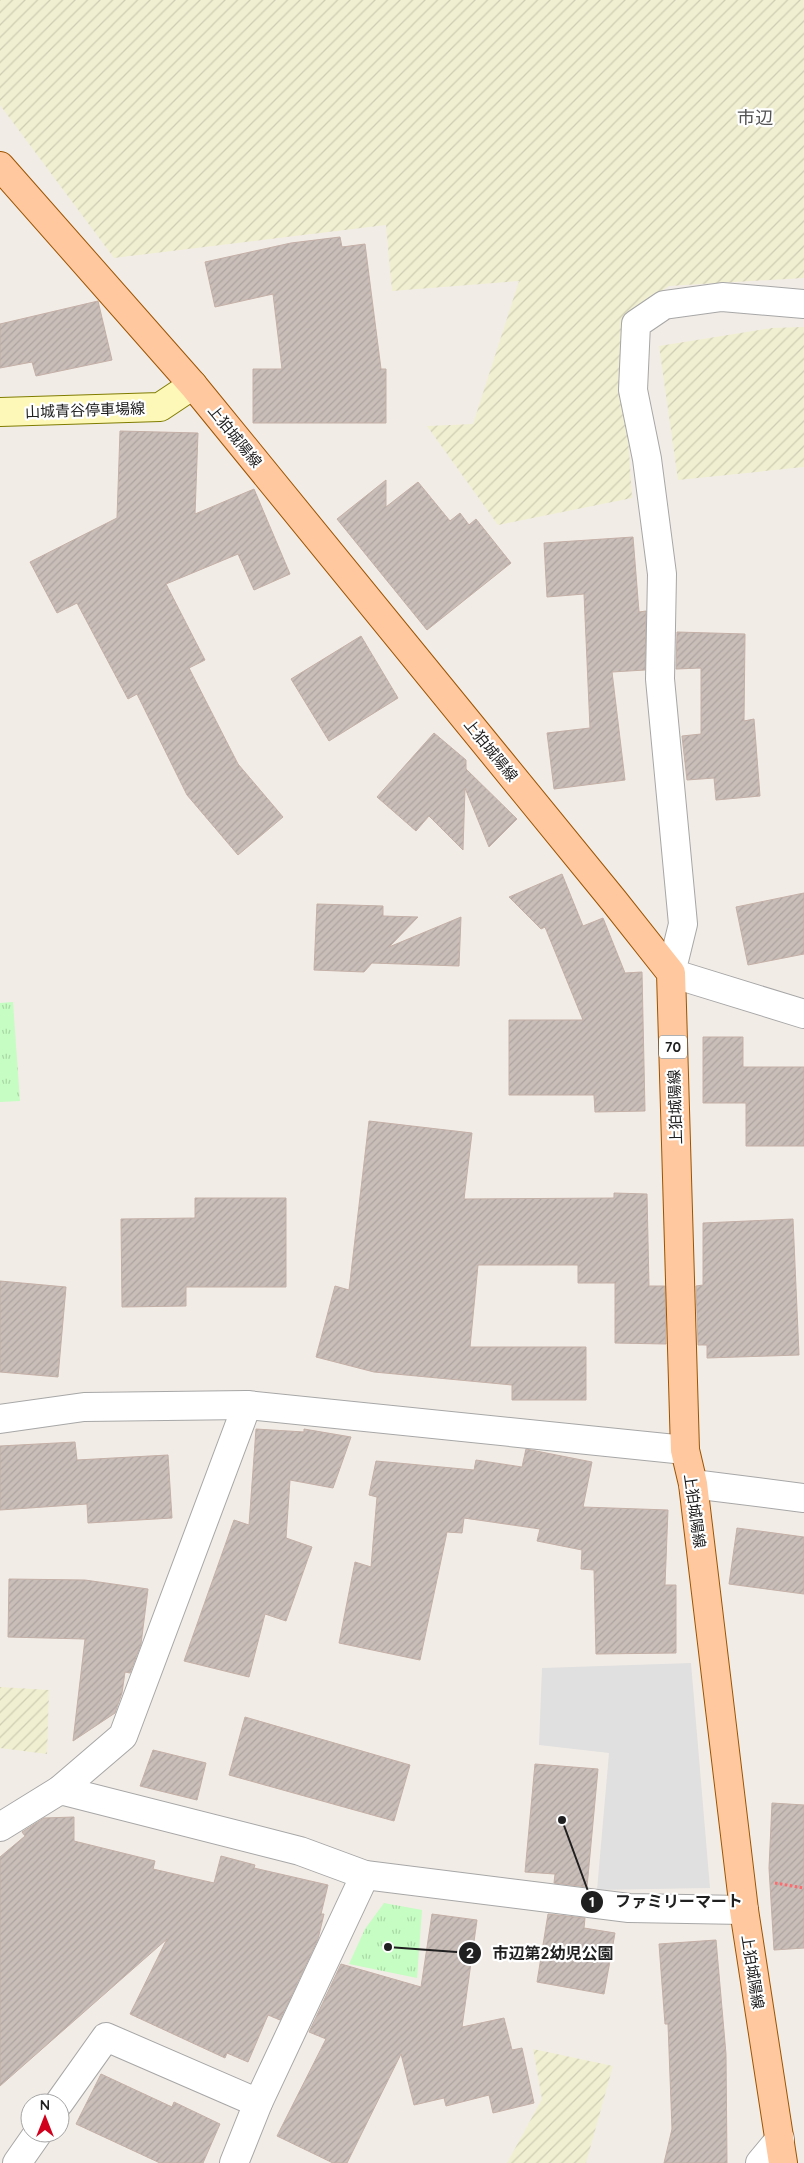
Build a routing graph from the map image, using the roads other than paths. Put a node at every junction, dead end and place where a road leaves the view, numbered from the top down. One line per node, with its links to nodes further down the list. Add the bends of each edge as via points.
1 (0, 166): 3 (main road, 上狛城陽線)
2 (804, 304): 5 (street, via 722,297 664,305 636,324 634,390 662,574 660,679 684,924)
3 (193, 385): 4 (main road, 山城青谷停車場線, via 160,407); 5 (main road, 上狛城陽線)
4 (0, 412)
5 (671, 974): 6 (street); 9 (main road, 上狛城陽線 / 70)
6 (804, 1014)
7 (247, 1406): 8 (street, via 84,1407); 9 (street); 12 (street, via 123,1736)
8 (0, 1419)
9 (685, 1450): 10 (main road, 上狛城陽線 / 70)
10 (693, 1484): 11 (street); 15 (main road, 上狛城陽線 / 70)
11 (804, 1498)
12 (60, 1790): 13 (street); 14 (street, via 300,1851)
13 (0, 1828)
14 (366, 1875): 15 (street, via 629,1908); 17 (street)
15 (744, 1910): 19 (main road, 上狛城陽線 / 70)
16 (66, 2093): 17 (street, via 106,2037)
17 (258, 2103): 21 (street)
18 (31, 2143): 20 (street)
19 (782, 2151): 22 (street)
20 (17, 2163)
21 (234, 2163)
22 (760, 2163)

